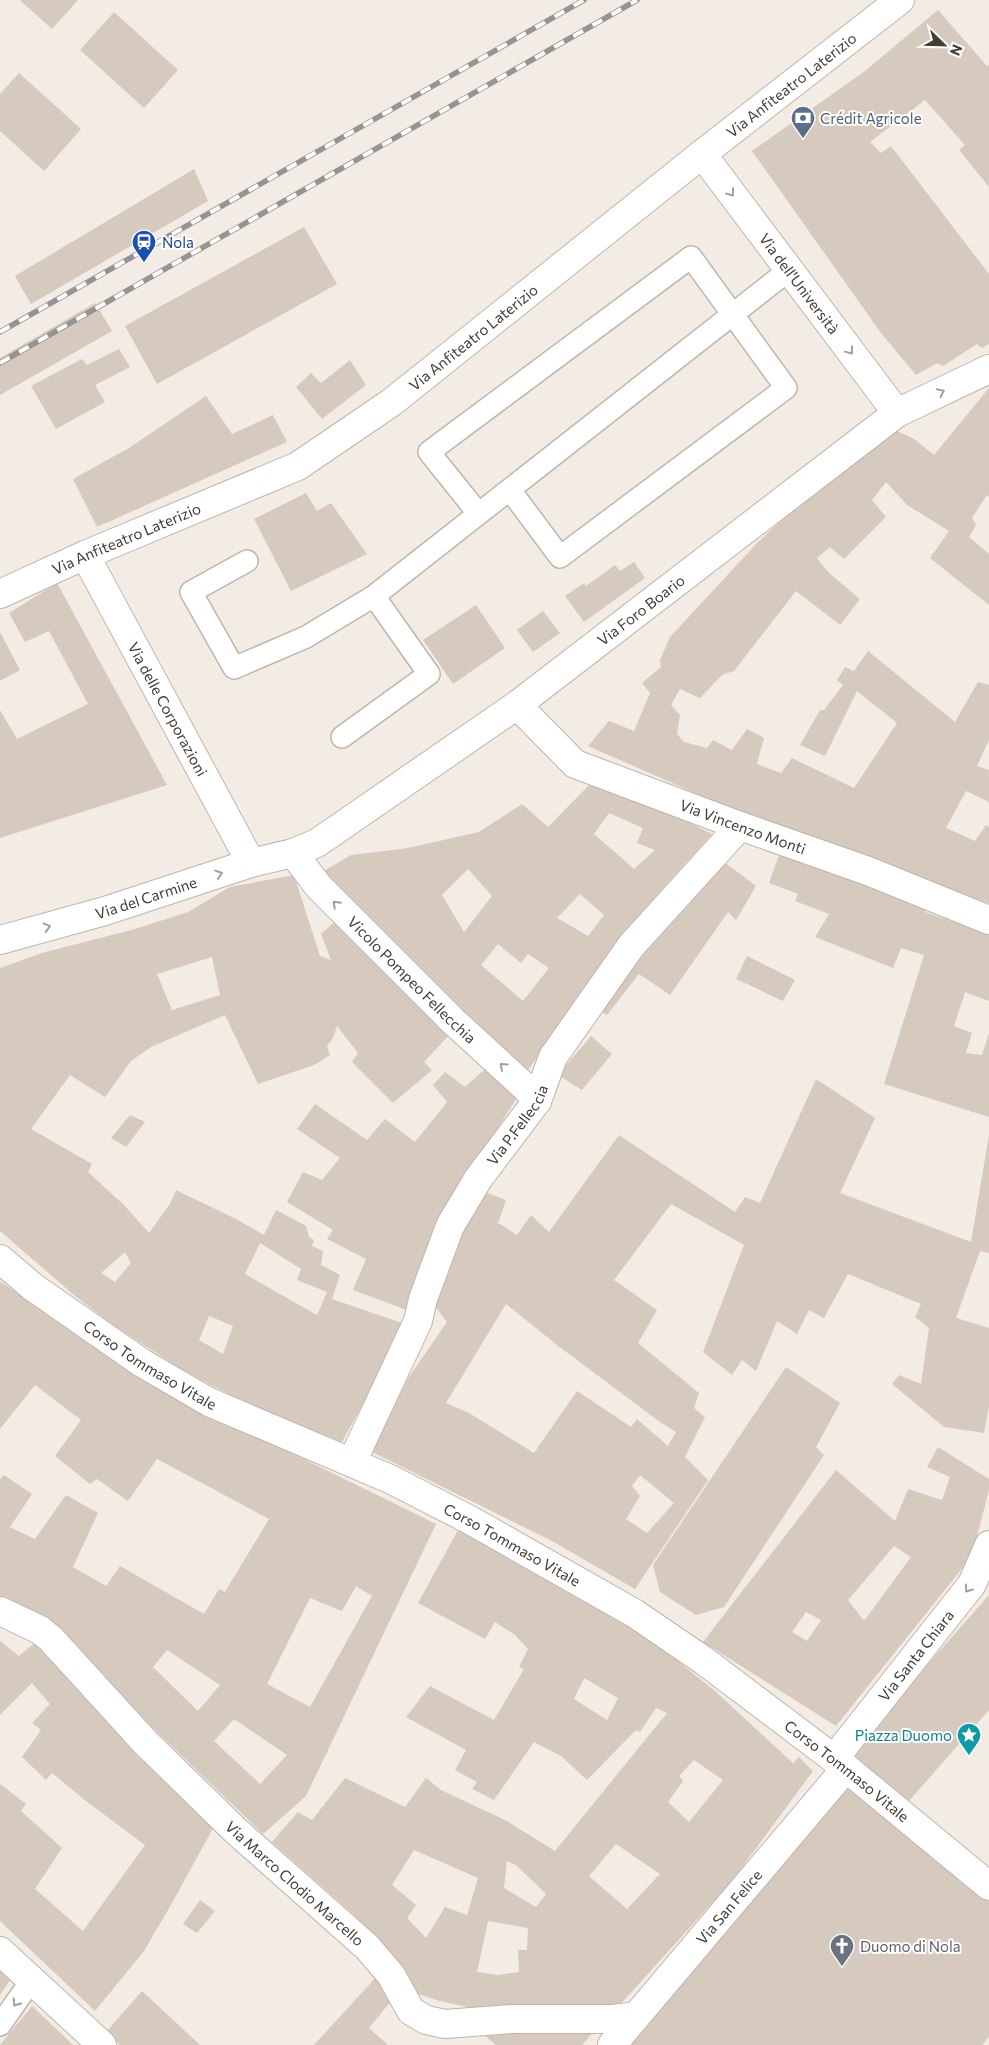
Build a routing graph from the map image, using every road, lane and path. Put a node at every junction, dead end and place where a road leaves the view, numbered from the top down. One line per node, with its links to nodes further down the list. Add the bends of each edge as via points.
1 (900, 0): 2 (street, Via Anfiteatro Laterizio)
2 (702, 154): 3 (street, Via dell'Università, one-way to 3); 9 (street, Via Anfiteatro Laterizio, via 392,402 298,466)
3 (789, 270): 4 (lane); 6 (street, Via dell'Università, one-way to 6)
4 (733, 315): 7 (lane); 7 (lane, via 786,388 560,557); 8 (lane, via 691,258 429,452)
5 (989, 369): 6 (street, Via Foro Boario, one-way to 5)
6 (897, 413): 13 (street, Via Foro Boario)
7 (510, 490): 8 (lane)
8 (478, 514): 12 (lane)
9 (85, 555): 11 (street, Via Anfiteatro Laterizio); 17 (street, Via delle Corporazioni)
10 (247, 561): 12 (lane, via 191,592 234,668 306,637)
11 (0, 594)
12 (374, 596): 14 (lane, via 429,674)
13 (517, 705): 15 (street, Via Vincenzo Monti, via 575,764); 16 (street, Via Foro Boario, via 317,843)
14 (342, 737)
15 (740, 826): 18 (street, Via Vincenzo Monti, via 868,871); 20 (street, Via P.Felleccia, via 631,946 553,1057)
16 (293, 853): 17 (street, Via del Carmine); 20 (street, Vicolo Pompeo Fellecchia, one-way to 16, via 319,887)
17 (251, 863): 19 (street, Via del Carmine, one-way to 17, via 106,911)
18 (989, 920)
19 (0, 940)
20 (537, 1101): 22 (street, Via P.Felleccia, via 478,1179 450,1226 423,1299 418,1322)
21 (0, 1259): 22 (street, Corso Tommaso Vitale, via 33,1287 142,1363 209,1402)
22 (352, 1462): 25 (street, Corso Tommaso Vitale, via 470,1520 634,1613 703,1660)
23 (989, 1545): 25 (street, Via Santa Chiara, one-way to 25, via 972,1584)
24 (0, 1612): 29 (street, Via Marco Clodio Marcello, via 40,1630 51,1639 159,1756 235,1830 367,1947 391,1975 411,2011 426,2020 445,2024)
25 (840, 1763): 26 (street, Corso Tommaso Vitale); 29 (street, Via San Felice)
26 (989, 1886)
27 (0, 1951): 28 (street)
28 (31, 1981): 30 (lane, one-way to 30); 31 (street)
29 (636, 2016): 32 (street, Via San Felice)
30 (0, 2025)
31 (102, 2045)
32 (612, 2045)

